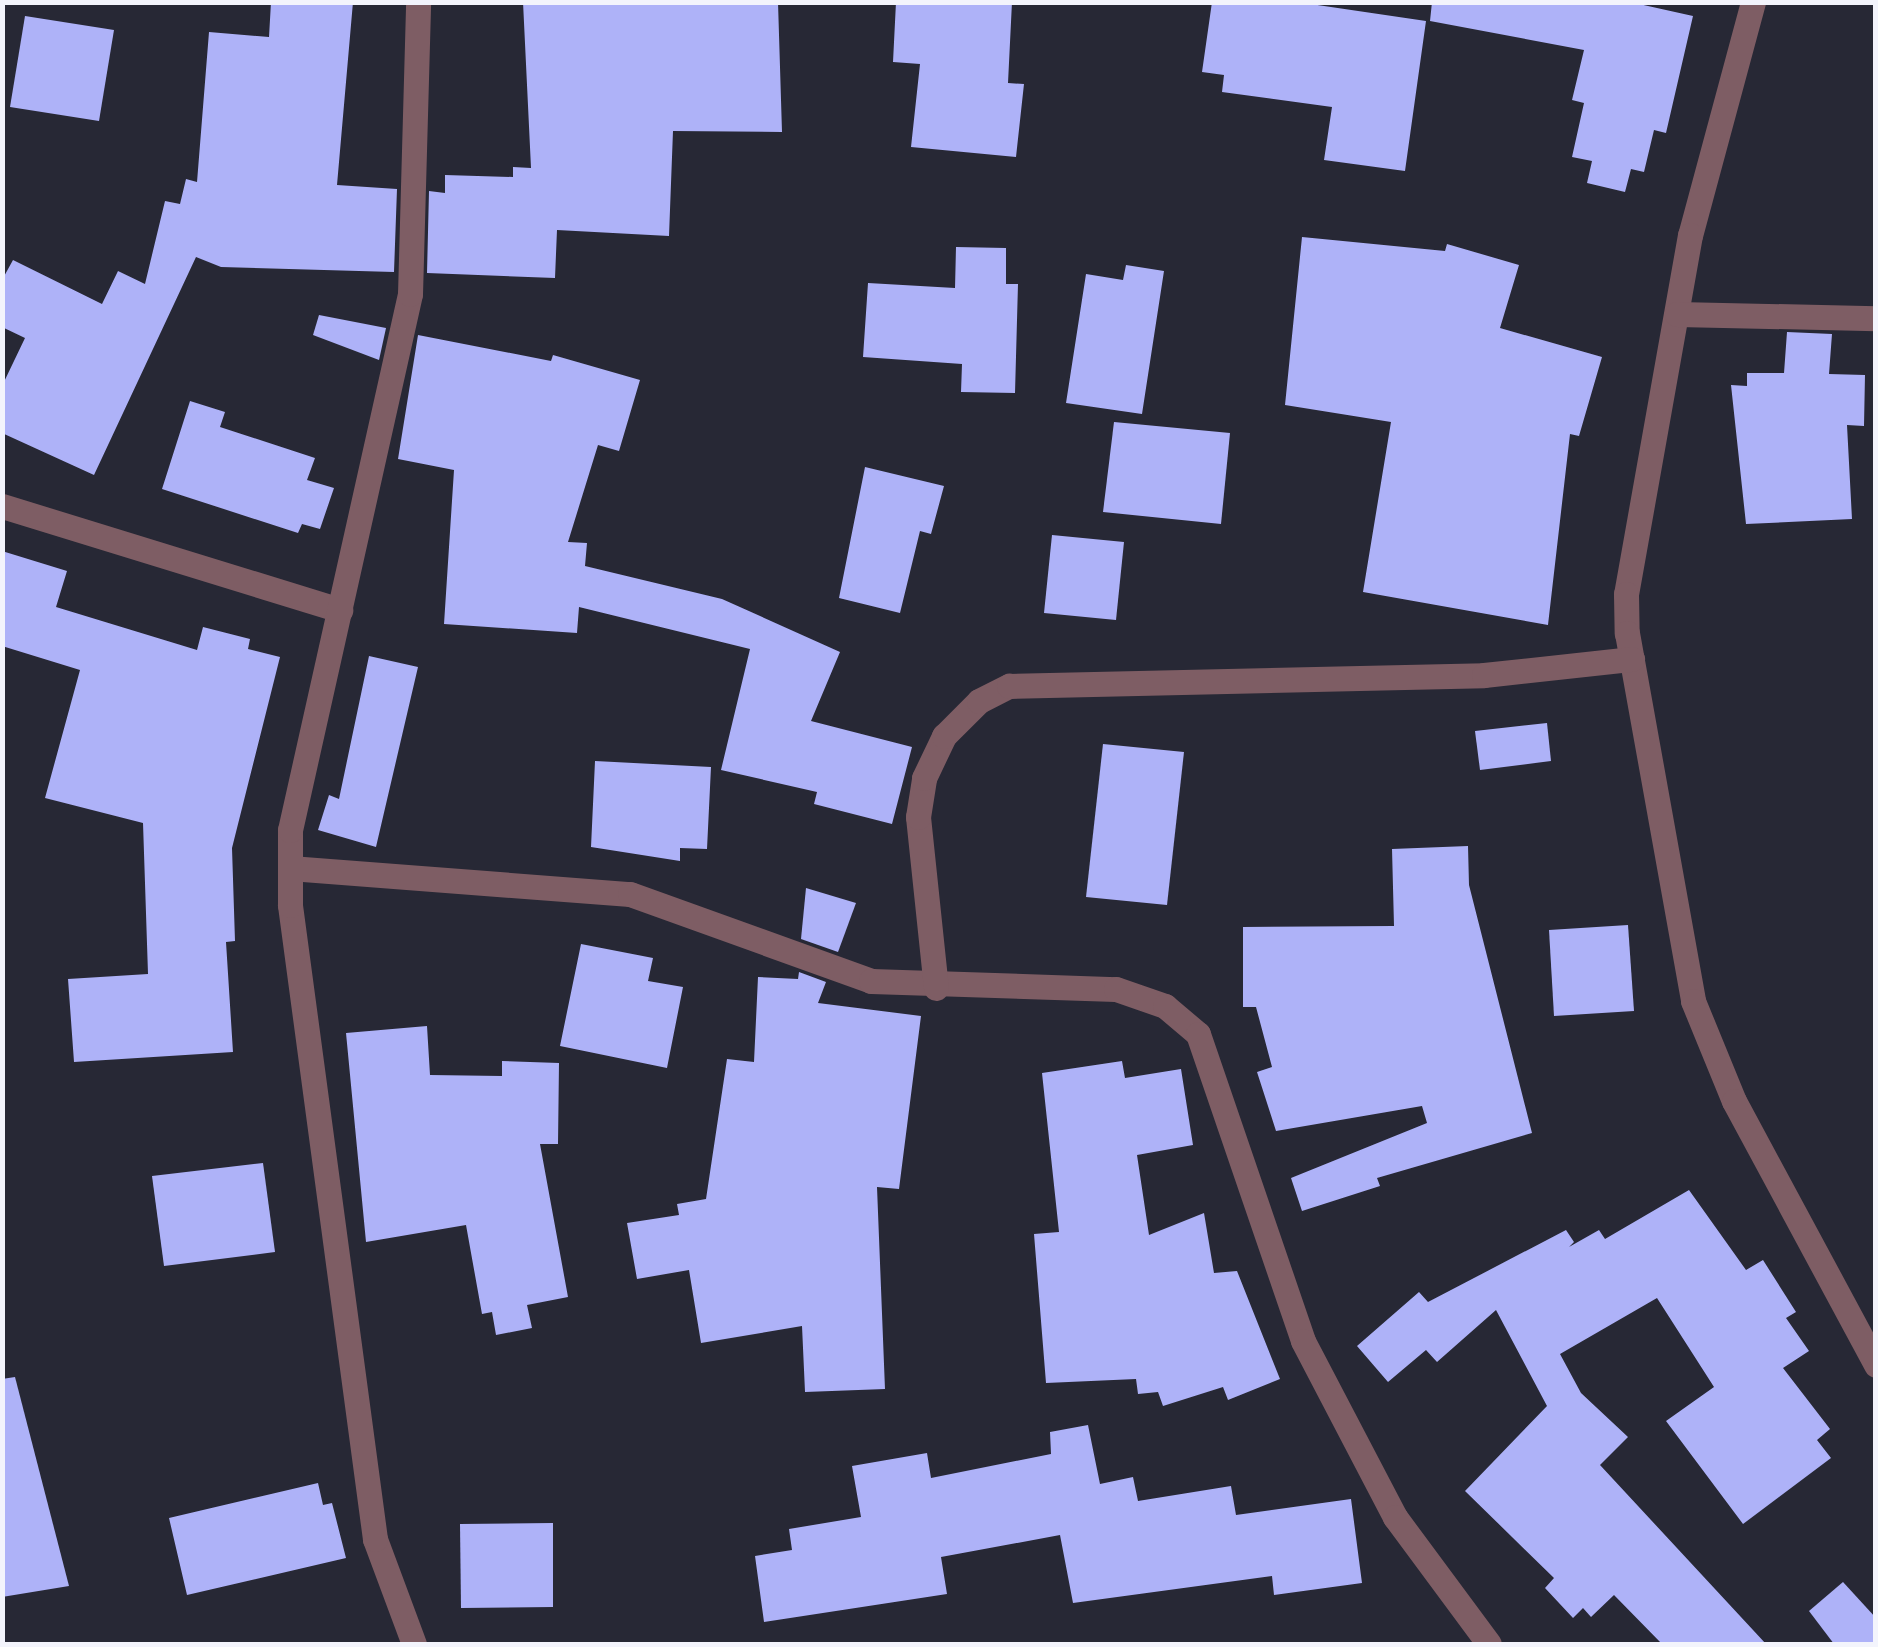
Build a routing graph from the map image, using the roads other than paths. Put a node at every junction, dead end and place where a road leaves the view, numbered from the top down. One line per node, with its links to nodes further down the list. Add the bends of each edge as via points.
1 (418, 2): 6 (street, via 410,294)
2 (1753, 2): 3 (street, via 1690,235)
3 (1678, 314): 4 (street); 7 (street, via 1626,594)
4 (1876, 318)
5 (2, 506): 6 (street)
6 (340, 610): 8 (street, via 290,830)
7 (1632, 659): 9 (street, via 1484,674 1009,686 979,701 944,736 924,778 918,817); 10 (street, via 1694,1001 1734,1101)
8 (290, 868): 9 (street, via 630,894 871,981); 11 (street, via 375,1539)
9 (936, 988): 12 (street, via 1116,989 1165,1006 1198,1034 1303,1341 1395,1517)
10 (1876, 1365)
11 (414, 1644)
12 (1489, 1644)

